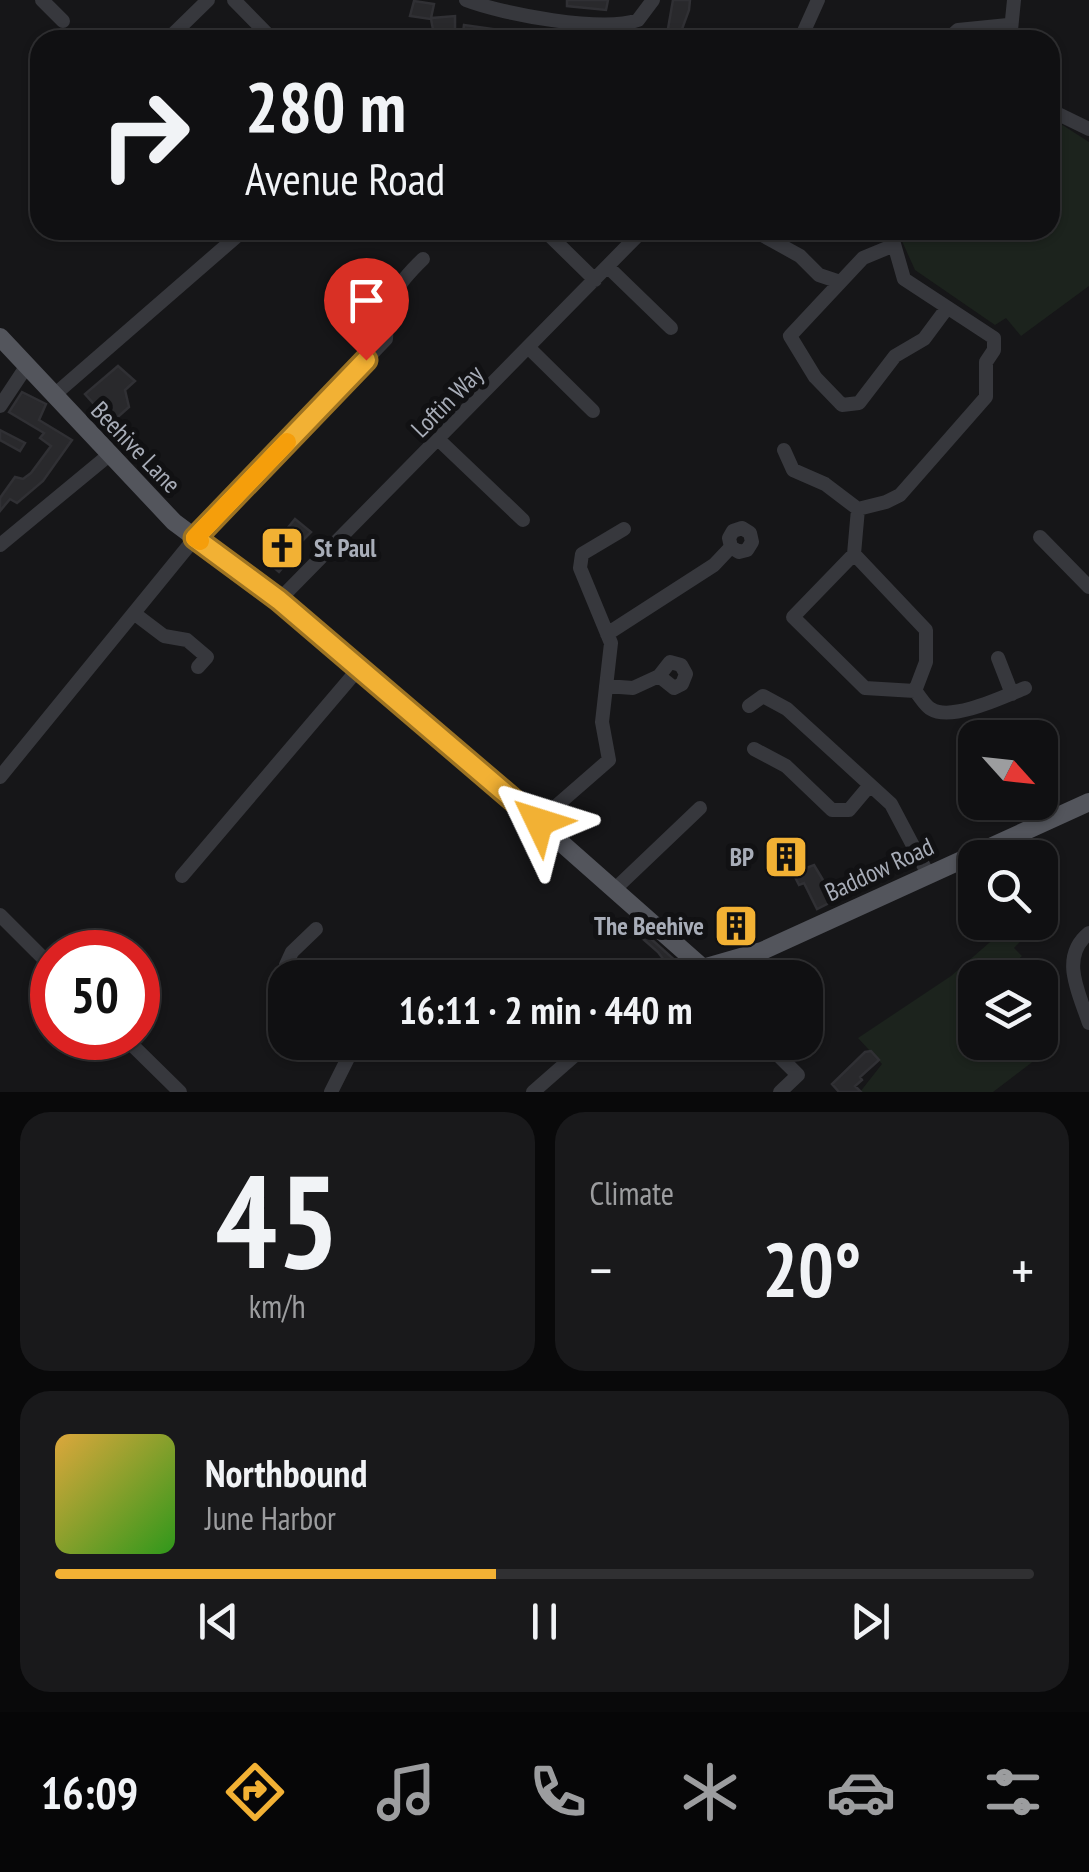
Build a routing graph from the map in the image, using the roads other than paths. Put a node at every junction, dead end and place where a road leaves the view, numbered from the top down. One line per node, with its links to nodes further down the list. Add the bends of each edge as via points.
1 (42, 0): 8 (street)
2 (208, 0): 9 (street)
3 (234, 0): 10 (street)
4 (466, 0): 11 (street)
5 (652, 0): 12 (street)
6 (818, 0): 13 (street)
7 (1014, 0): 14 (street)
8 (64, 22)
9 (177, 30)
10 (263, 30)
11 (605, 30)
12 (620, 30)
13 (804, 30)
14 (1009, 30)
15 (1060, 115): 16 (street)
16 (1089, 129)
17 (232, 240): 34 (street)
18 (554, 240): 26 (street)
19 (634, 240): 24 (street, Loftin Way)
20 (771, 240): 25 (street)
21 (888, 240): 27 (street)
22 (892, 240): 29 (street, via 904,279)
23 (423, 259): 44 (street, via 388,304 386,339)
24 (608, 267): 26 (street, Loftin Way); 30 (street)
25 (819, 275): 27 (street); 28 (street)
26 (596, 280): 32 (street, Loftin Way)
27 (840, 282): 28 (street)
28 (821, 301): 29 (street, via 790,336 826,390 850,407 895,356 924,340)
29 (947, 308): 40 (street, via 994,338 986,397 900,495)
30 (671, 328)
31 (0, 337): 33 (main road, Beehive Lane)
32 (530, 350): 36 (street); 37 (street, Loftin Way)
33 (26, 368): 34 (main road, Beehive Lane); 35 (street)
34 (53, 396): 39 (main road, Beehive Lane)
35 (0, 406)
36 (592, 410)
37 (439, 440): 41 (street); 49 (street, Loftin Way)
38 (784, 450): 40 (street, via 784,470 826,484)
39 (109, 455): 44 (main road, Beehive Lane); 45 (street)
40 (858, 509): 47 (street)
41 (523, 520)
42 (624, 529): 51 (street, via 582,554 580,568)
43 (1040, 537): 48 (street)
44 (195, 538): 49 (main road, Beehive Lane); 50 (street)
45 (0, 545)
46 (731, 547): 51 (street)
47 (854, 554): 57 (street, via 926,630 926,662); 57 (street, via 793,617 865,688)
48 (1089, 586)
49 (279, 600): 54 (main road, Beehive Lane)
50 (135, 614): 53 (street, via 164,636 187,640 206,657); 60 (street)
51 (608, 634): 56 (street)
52 (998, 658): 57 (street, via 1019,691 989,704 944,713 930,709)
53 (198, 667)
54 (360, 667): 64 (main road, Beehive Lane); 68 (street)
55 (660, 676): 56 (street, via 633,688)
56 (606, 686): 64 (street, via 606,768)
57 (915, 691)
58 (749, 706): 61 (street, via 763,696 788,709)
59 (754, 749): 61 (street, via 786,766 832,810 848,810)
60 (0, 776)
61 (870, 785): 67 (street, via 891,804)
62 (1089, 802): 65 (main road, Baddow Road)
63 (700, 808): 69 (street)
64 (539, 822): 69 (main road, Beehive Lane)
65 (1002, 840)
66 (958, 859): 67 (main road, Baddow Road)
67 (928, 874): 76 (main road, Baddow Road)
68 (182, 876)
69 (616, 888): 75 (main road, Beehive Lane)
70 (0, 915): 73 (street)
71 (316, 928): 74 (street)
72 (1089, 934): 77 (street, via 1072,964)
73 (30, 945)
74 (288, 960)
75 (688, 960)
76 (737, 960)
77 (1089, 1023)
78 (147, 1060): 82 (street)
79 (345, 1060): 83 (street)
80 (569, 1060): 84 (street)
81 (783, 1060): 85 (street, via 798,1075)
82 (180, 1092)
83 (331, 1092)
84 (533, 1092)
85 (780, 1092)

